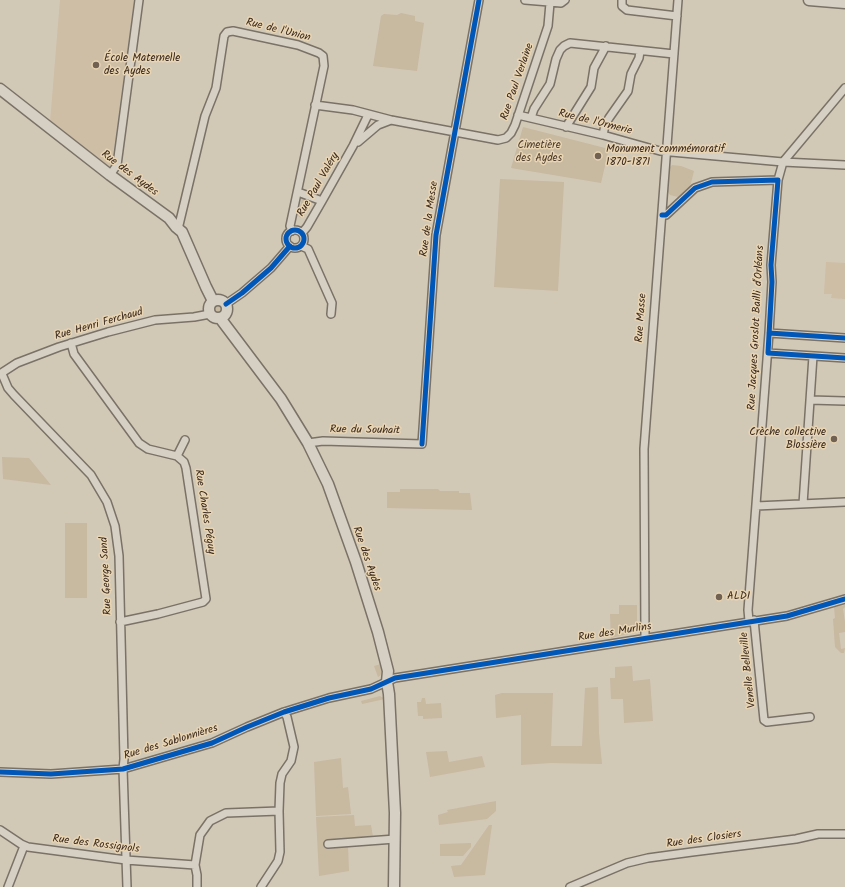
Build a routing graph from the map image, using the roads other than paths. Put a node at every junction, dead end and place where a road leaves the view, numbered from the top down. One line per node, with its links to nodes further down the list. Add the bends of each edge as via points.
1 (139, 0): 28 (street, via 117,165)
2 (479, 0): 22 (street, Rue de la Messe)
3 (525, 0): 8 (street)
4 (565, 0): 8 (street, via 561,4)
5 (622, 0): 10 (street, via 622,6 627,10)
6 (678, 0): 10 (street, Rue Masse)
7 (809, 0): 9 (street)
8 (550, 3): 18 (street, Rue Paul Verlaine, via 548,26)
9 (845, 3)
10 (677, 16): 13 (street, Rue Masse)
11 (606, 46): 12 (street); 19 (street, via 564,46 556,58 550,84); 21 (street, via 594,68 591,87)
12 (640, 51): 13 (street); 23 (street, via 631,74 628,91 605,125)
13 (674, 54): 25 (street, Rue Masse)
14 (845, 88): 26 (street)
15 (0, 89): 28 (street, Rue des Aydes)
16 (315, 105): 17 (street); 30 (street, Rue de l'Union); 33 (street, Rue de l'Union, via 324,66 323,56 298,45 233,31 227,32 224,36 216,88 205,116 179,224)
17 (368, 114): 20 (street); 24 (street, Rue Paul Valéry)
18 (518, 115): 19 (street, Rue de l'Ormerie); 22 (street, Rue Paul Verlaine, via 511,133 506,138 498,140)
19 (531, 118): 21 (street, Rue de l'Ormerie)
20 (391, 120): 22 (street); 24 (street, Rue Paul Valéry, via 378,125)
21 (566, 126): 23 (street, Rue de l'Ormerie)
22 (455, 132): 54 (street, Rue de la Messe, via 436,234)
23 (603, 136): 25 (street, Rue de l'Ormerie)
24 (353, 146): 31 (street, Rue Paul Valéry)
25 (667, 152): 26 (street, Rue de l'Ormerie); 32 (street, Rue Masse)
26 (783, 162): 27 (street, Rue de l'Ormerie); 29 (street, Rue Jacques Groslot Bailli d'Orléans)
27 (845, 165)
28 (110, 176): 33 (street, Rue des Aydes, via 169,218)
29 (778, 180): 32 (street, via 712,182 695,188 666,215); 43 (street, Rue Jacques Groslot Bailli d'Orléans)
30 (298, 192): 31 (street); 34 (street, Rue de l'Union, via 290,226)
31 (322, 201): 35 (street, Rue Paul Valéry)
32 (662, 215): 62 (street, Rue Masse, via 644,449)
33 (176, 227): 38 (street, Rue des Aydes, via 182,232)
34 (292, 231): 35 (street, via 298,230); 36 (street, via 286,239)
35 (302, 233): 37 (street)
36 (290, 246): 37 (street); 39 (street, via 271,268)
37 (302, 246): 41 (street, via 308,249 332,303)
38 (214, 301): 39 (street, via 221,300); 40 (street, via 209,307)
39 (226, 304): 42 (street, via 227,312)
40 (210, 314): 42 (street, via 214,318); 45 (street, Rue Henri Ferchaud, via 155,320)
41 (331, 314)
42 (220, 318): 53 (street, Rue des Aydes, via 281,398)
43 (769, 333): 44 (street); 46 (street, Rue Jacques Groslot Bailli d'Orléans)
44 (845, 338)
45 (71, 343): 49 (street, Rue Henri Ferchaud, via 17,363); 55 (street, via 74,354 139,443 148,449)
46 (768, 353): 47 (street); 58 (street, Rue Jacques Groslot Bailli d'Orléans)
47 (813, 356): 48 (street); 50 (street)
48 (845, 358)
49 (1, 374): 61 (street, Rue George Sand, via 14,395 91,475 107,502 118,540)
50 (810, 400): 51 (street); 57 (street)
51 (845, 401)
52 (185, 440): 55 (street)
53 (308, 443): 54 (street, Rue du Souhait, via 322,441); 63 (street, Rue des Aydes, via 328,484 356,562 378,632 388,671)
54 (422, 444)
55 (177, 456): 61 (street, Rue Charles Péguy, via 186,468 206,599 203,602)
56 (845, 502): 57 (street)
57 (803, 504): 58 (street)
58 (756, 506): 60 (street, Rue Jacques Groslot Bailli d'Orléans, via 748,610)
59 (845, 599): 60 (street, Rue des Murlins, via 787,616)
60 (752, 621): 62 (street, Rue des Murlins); 65 (street, Venelle Belleville, via 764,720 767,722)
61 (120, 622): 66 (street, Rue George Sand)
62 (645, 638): 63 (street, Rue des Murlins, via 397,677)
63 (387, 682): 64 (street, Rue des Sablonnières, via 371,689 329,698); 71 (street, Rue des Aydes)
64 (284, 712): 66 (street, Rue des Sablonnières, via 212,743); 68 (street, via 294,747 291,761 282,774)
65 (810, 717)
66 (123, 768): 67 (street, Rue des Sablonnières, via 51,774); 74 (street, Rue George Sand)
67 (0, 772)
68 (279, 811): 75 (street, via 226,813 210,821 200,835); 79 (street, via 278,861)
69 (0, 830): 73 (street, Rue des Rossignols)
70 (845, 834): 81 (street, Rue des Closiers, via 818,834 648,858 627,863)
71 (395, 839): 72 (street); 80 (street, Rue des Aydes)
72 (328, 844)
73 (24, 846): 74 (street, Rue des Rossignols); 76 (street)
74 (126, 860): 75 (street, Rue des Rossignols); 77 (street, Rue George Sand)
75 (195, 865): 78 (street)
76 (10, 886)
77 (127, 887)
78 (197, 887)
79 (261, 887)
80 (394, 887)
81 (570, 887)

